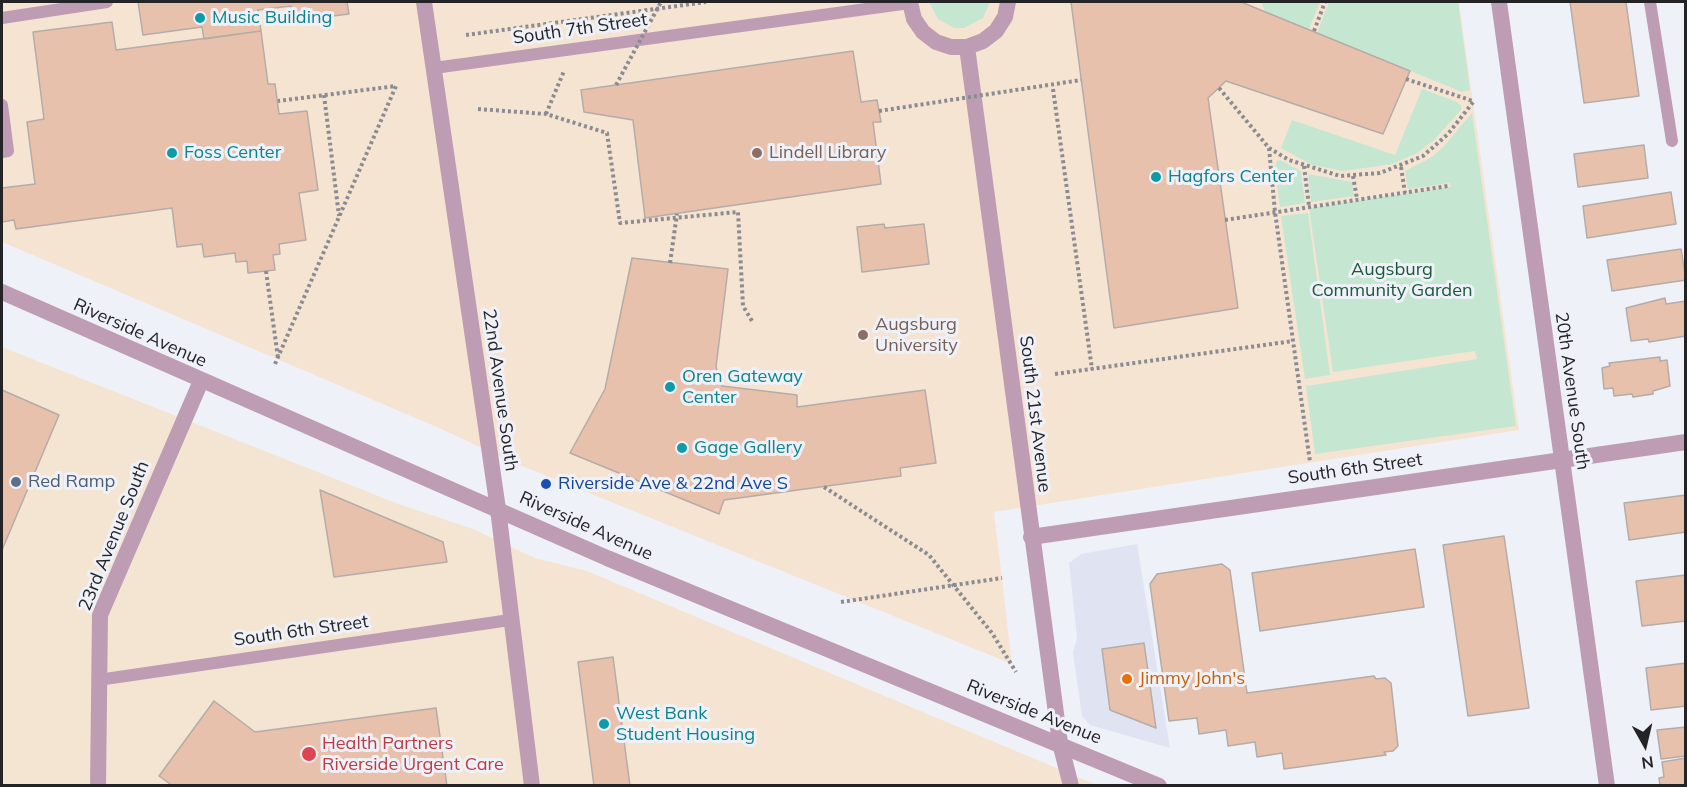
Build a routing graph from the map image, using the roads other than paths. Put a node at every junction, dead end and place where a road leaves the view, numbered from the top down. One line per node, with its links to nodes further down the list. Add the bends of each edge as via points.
1 (107, 2): 7 (lane)
2 (424, 2): 9 (street, 22nd Avenue South)
3 (910, 2): 8 (street, via 914,19 929,37 951,47); 9 (lane, South 7th Street)
4 (1008, 2): 8 (street, via 996,31)
5 (1499, 2): 16 (street, 20th Avenue South)
6 (1650, 2): 11 (lane)
7 (2, 18)
8 (967, 47): 18 (street, South 21st Avenue)
9 (434, 68): 17 (street, 22nd Avenue South)
10 (2, 105): 12 (lane, via 8,151)
11 (1672, 141)
12 (2, 152)
13 (2, 292): 14 (street, Riverside Avenue)
14 (201, 381): 17 (street, Riverside Avenue); 20 (street, 23rd Avenue South, via 100,615)
15 (1686, 442): 16 (street, South 6th Street)
16 (1562, 460): 18 (street, South 6th Street); 26 (street, 20th Avenue South)
17 (498, 509): 19 (street, 22nd Avenue South); 21 (street, Riverside Avenue, via 607,558)
18 (1031, 537): 21 (street, South 21st Avenue)
19 (510, 620): 20 (lane, South 6th Street); 23 (street, 22nd Avenue South)
20 (98, 680): 22 (street, 23rd Avenue South)
21 (1060, 743): 24 (street, South 21st Avenue); 25 (street, Riverside Avenue)
22 (98, 786)
23 (532, 786)
24 (1071, 786)
25 (1159, 786)
26 (1607, 786)

